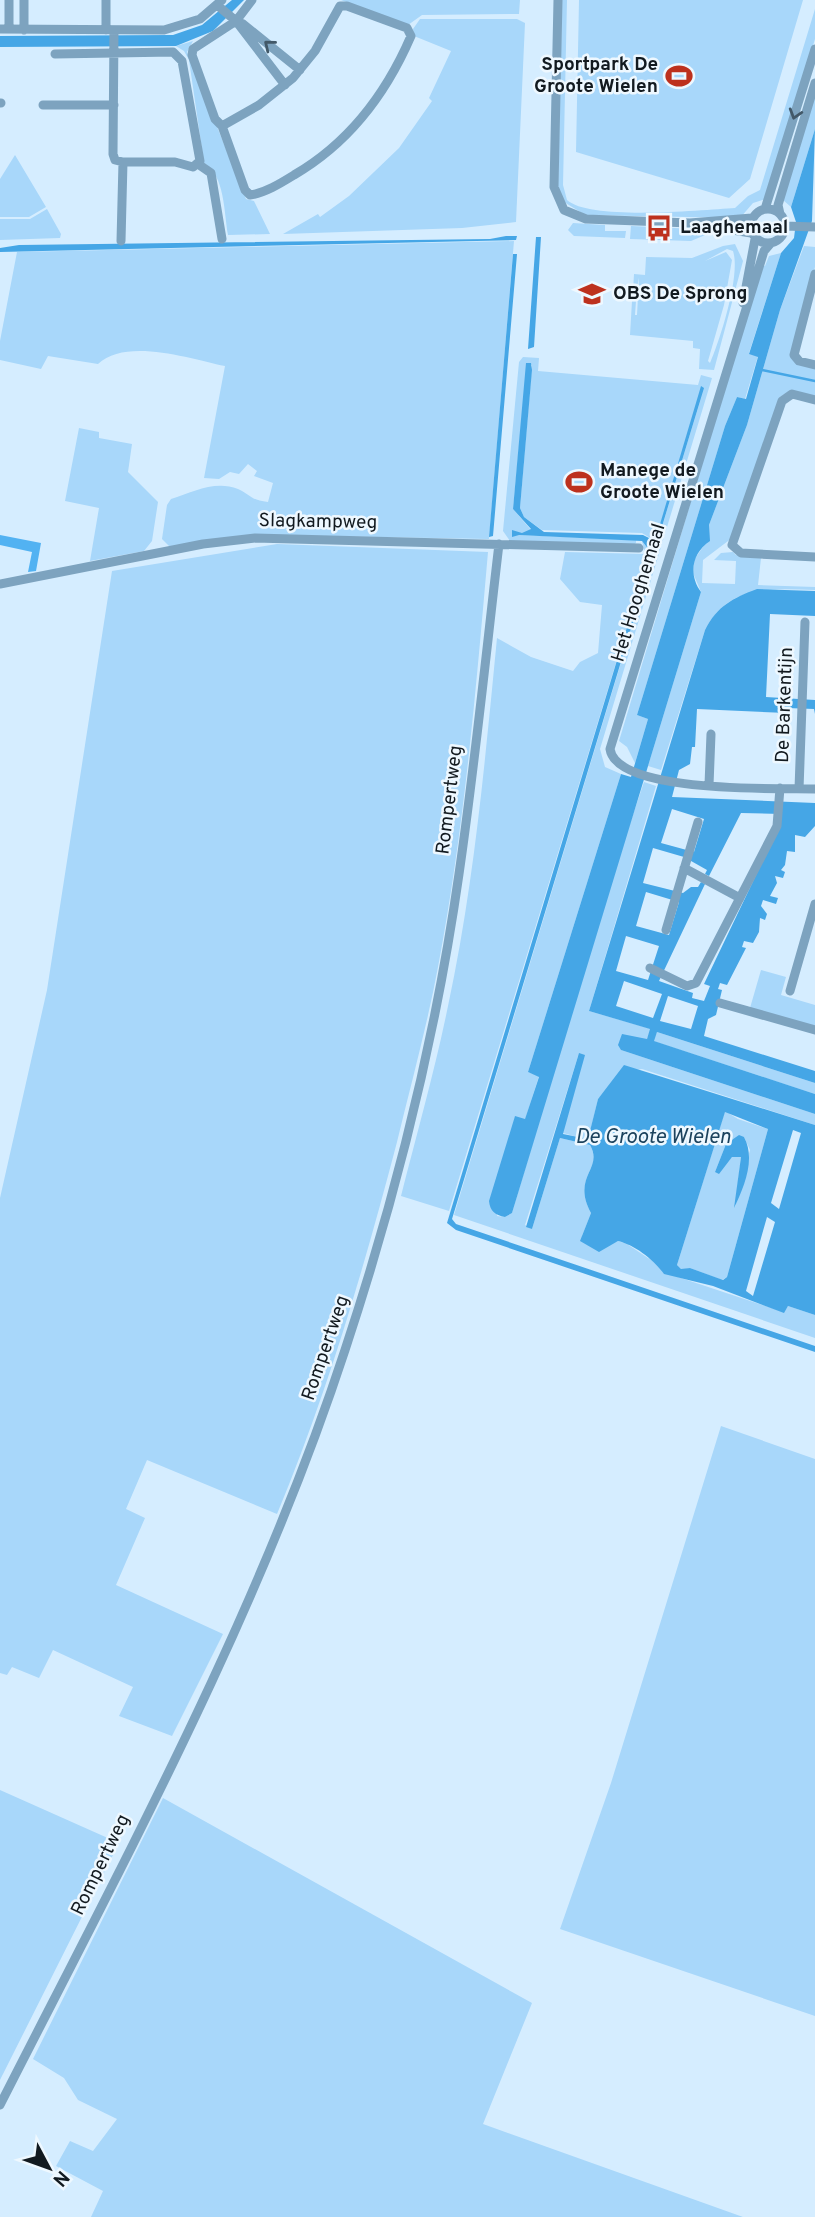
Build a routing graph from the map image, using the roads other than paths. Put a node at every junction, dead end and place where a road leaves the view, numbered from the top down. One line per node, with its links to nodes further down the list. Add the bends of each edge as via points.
1 (9, 0): 9 (street)
2 (24, 0): 10 (street)
3 (106, 0): 11 (street)
4 (252, 0): 8 (street)
5 (558, 0): 26 (street, via 554,187 559,205 570,215 586,219)
6 (220, 3): 8 (street); 11 (street, via 180,27)
7 (338, 3): 15 (street, via 323,39); 20 (street, via 411,33 387,83 354,128 306,168 253,195 247,193)
8 (234, 19): 15 (street, one-way to 8); 17 (street); 20 (street, via 196,47 192,58 215,119)
9 (5, 29): 10 (street)
10 (24, 30): 11 (street)
11 (112, 31): 13 (street)
12 (815, 49): 23 (street, one-way to 23)
13 (114, 52): 14 (street); 19 (street); 22 (street, via 180,55)
14 (55, 54)
15 (300, 70): 17 (street)
16 (815, 83): 24 (street, via 778,205)
17 (285, 85): 20 (street)
18 (43, 105): 19 (street)
19 (114, 105): 21 (street, via 113,154)
20 (222, 125)
21 (123, 162): 22 (street); 31 (street)
22 (198, 164): 30 (street, via 211,173)
23 (765, 209): 24 (street); 25 (street)
24 (780, 214): 27 (street)
25 (752, 218): 26 (street); 29 (street)
26 (690, 223): 29 (street)
27 (789, 226): 28 (street); 32 (street)
28 (815, 227)
29 (753, 236): 32 (street); 34 (street, Het Hooghemaal)
30 (222, 239)
31 (121, 241)
32 (770, 244): 34 (street, Het Hooghemaal)
33 (815, 274): 35 (street, via 794,355)
34 (736, 336): 43 (street, Het Hooghemaal, via 611,744 614,761 632,771 680,785)
35 (811, 364)
36 (815, 400): 39 (street, via 792,394 782,401 732,545 741,553)
37 (499, 544): 38 (street, Slagkampweg); 40 (street, Slagkampweg, via 255,538); 56 (street, Rompertweg, via 459,875 435,1015 391,1196 345,1352 248,1602)
38 (639, 548)
39 (815, 557)
40 (0, 583)
41 (805, 622): 45 (street, De Barkentijn)
42 (711, 734): 43 (street)
43 (709, 785): 44 (street)
44 (780, 788): 45 (street); 49 (street, via 779,820)
45 (799, 789): 46 (street)
46 (815, 789)
47 (698, 822): 48 (street)
48 (685, 865): 49 (street); 51 (street)
49 (740, 898): 52 (street, via 696,988)
50 (815, 904): 53 (street)
51 (666, 930)
52 (650, 968)
53 (790, 990)
54 (720, 1003): 55 (street)
55 (815, 1030)
56 (0, 2105)

